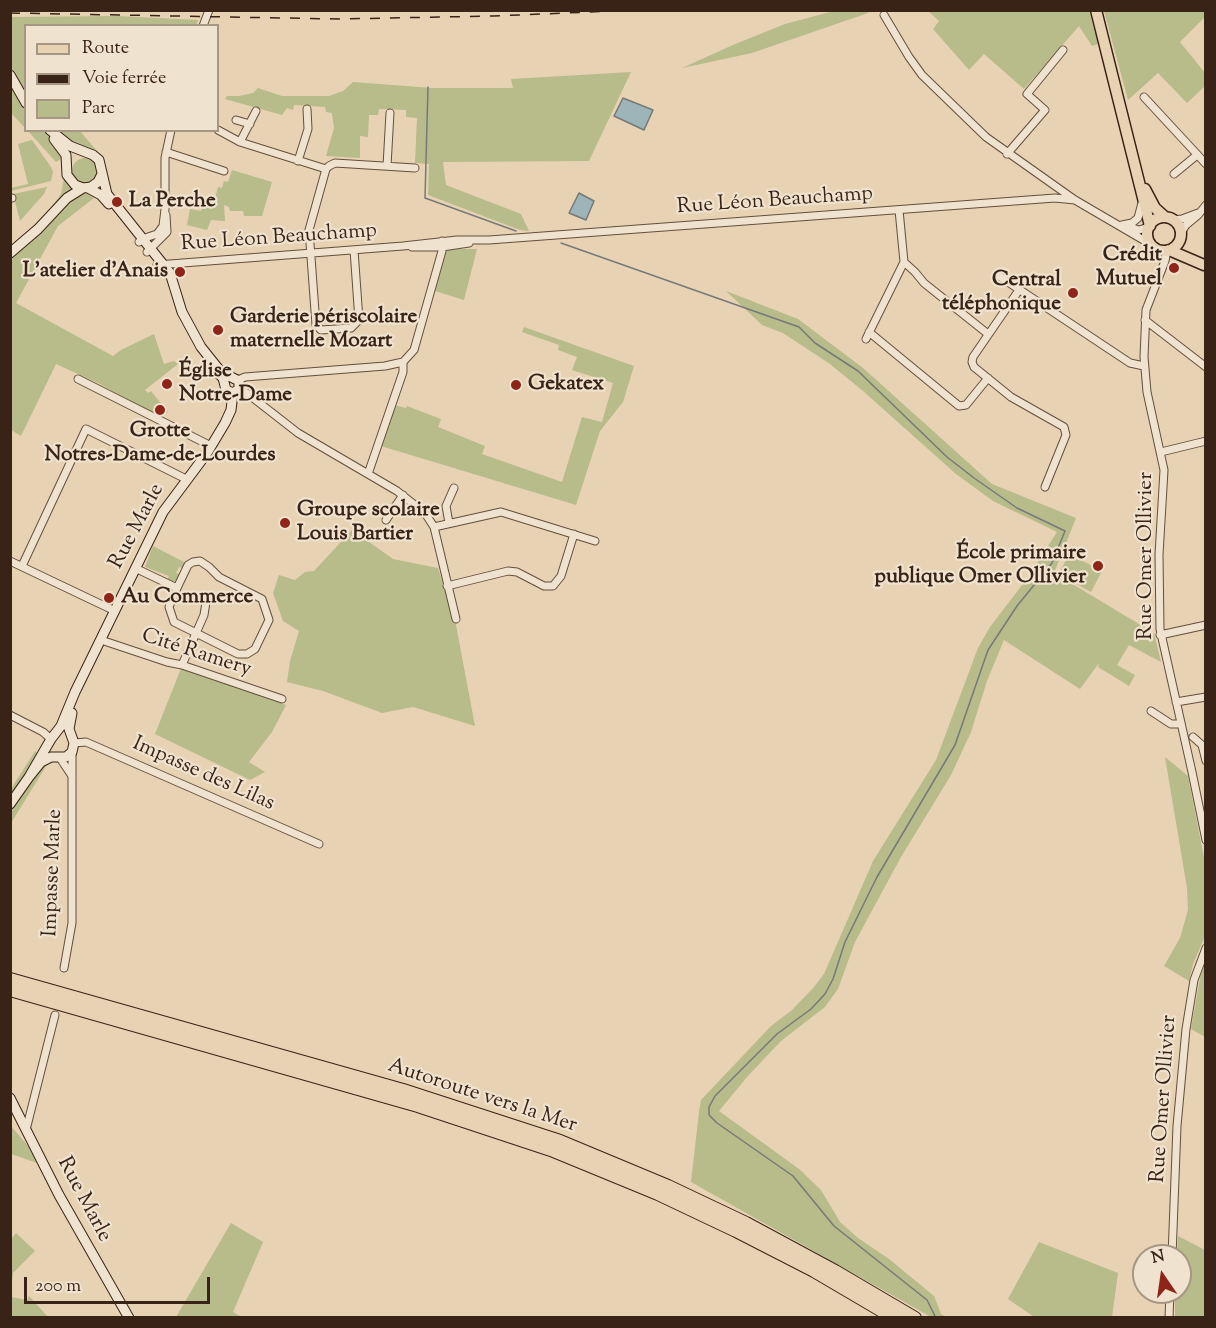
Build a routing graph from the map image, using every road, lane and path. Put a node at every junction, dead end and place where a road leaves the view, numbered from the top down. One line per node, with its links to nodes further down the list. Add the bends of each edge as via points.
1 (1096, 13): 24 (main road)
2 (884, 15): 19 (street, via 927,81)
3 (1064, 50): 19 (street, via 1027,94 1045,110)
4 (10, 75): 6 (main road)
5 (1144, 98): 20 (street)
6 (24, 100)
7 (307, 109): 21 (street, via 308,129)
8 (256, 111): 11 (street)
9 (390, 113): 23 (street)
10 (236, 120): 11 (street)
11 (250, 124): 16 (street)
12 (220, 131): 16 (street)
13 (49, 132): 27 (main road, via 65,153)
14 (51, 132): 18 (main road)
15 (171, 132): 17 (street)
16 (240, 142): 21 (street)
17 (166, 152): 28 (street); 35 (street)
18 (86, 153): 27 (main road, via 74,156); 29 (main road, via 98,159)
19 (1007, 154): 33 (street)
20 (1197, 155): 22 (street); 30 (street)
21 (298, 161): 26 (street)
22 (1206, 164)
23 (387, 166): 25 (street); 26 (street, via 335,163)
24 (1136, 166): 32 (main road); 39 (main road, via 1155,208)
25 (415, 168)
26 (326, 169): 49 (street, via 309,227)
27 (67, 170): 31 (main road, via 72,183); 36 (main road, via 65,192)
28 (224, 171)
29 (102, 172): 31 (main road, via 97,183); 43 (main road, via 108,195)
30 (1174, 174)
31 (85, 188): 36 (main road, via 71,194); 43 (main road, via 101,195)
32 (1142, 197): 40 (street, via 1138,218); 41 (main road)
33 (1075, 200): 37 (street, Rue Léon Beauchamp, via 1056,198); 38 (street)
34 (1204, 207): 39 (street, via 1189,216); 42 (street, via 1185,225)
35 (165, 209): 43 (street, via 160,231); 46 (street, via 167,232)
36 (55, 210): 48 (main road)
37 (899, 210): 44 (street, Rue Léon Beauchamp); 50 (street)
38 (1105, 218): 40 (street); 45 (street)
39 (1169, 219): 41 (main road, via 1157,219); 42 (main road, via 1179,226)
40 (1122, 225): 41 (street, via 1137,230)
41 (1149, 227): 45 (main road, via 1148,237)
42 (1180, 237): 45 (main road); 52 (main road, via 1184,250)
43 (141, 241): 46 (main road)
44 (442, 244): 47 (street, Rue Léon Beauchamp); 57 (street, via 414,350)
45 (1162, 249): 52 (main road); 55 (street, Rue Omer Ollivier, via 1162,269)
46 (149, 250): 51 (main road)
47 (354, 250): 49 (street, Rue Léon Beauchamp); 49 (street, via 359,320 351,328 321,330 316,325)
48 (10, 253)
49 (310, 253): 51 (street, Rue Léon Beauchamp)
50 (904, 262): 56 (street); 60 (street, via 868,336 956,405 966,405)
51 (161, 265): 62 (main road, via 172,279 196,340)
52 (1205, 265)
53 (999, 276): 54 (street)
54 (1019, 290): 56 (street); 58 (street, via 1130,363)
55 (1145, 320): 58 (street, Rue Omer Ollivier); 59 (street)
56 (988, 334): 60 (street, via 972,363)
57 (403, 362): 62 (street, via 245,377); 66 (street)
58 (1144, 366): 65 (street, Rue Omer Ollivier)
59 (1206, 367)
60 (988, 378): 68 (street, via 1011,397 1066,429)
61 (78, 379): 64 (street)
62 (233, 384): 64 (main road, Rue Marle, via 228,416); 66 (street, via 298,433)
63 (1206, 441): 65 (street)
64 (211, 446): 67 (main road, Rue Marle)
65 (1161, 452): 86 (street, Rue Omer Ollivier, via 1165,483 1159,555)
66 (368, 474): 70 (street)
67 (186, 479): 77 (street, via 86,429); 78 (main road, Rue Marle, via 163,512)
68 (1045, 487)
69 (454, 488): 72 (street, via 446,506)
70 (404, 495): 71 (street); 73 (street, via 425,513)
71 (386, 520)
72 (449, 523): 73 (street); 74 (street, via 501,512)
73 (434, 527): 79 (street)
74 (574, 534): 75 (street); 79 (street, via 561,576 553,586 507,571)
75 (595, 541)
76 (10, 561): 77 (street)
77 (22, 566): 82 (street)
78 (135, 568): 80 (street); 82 (main road, Rue Marle)
79 (447, 586): 83 (street)
80 (177, 588): 85 (street, via 169,607 172,618); 85 (street, via 188,565 200,561 219,577 260,598 269,617 255,649 247,654 238,654)
81 (206, 602): 85 (street)
82 (115, 611): 87 (main road, Rue Marle)
83 (456, 619)
84 (1206, 625): 86 (street)
85 (196, 633): 88 (street)
86 (1160, 635): 92 (street, Rue Omer Ollivier)
87 (101, 640): 88 (street, Cité Ramery); 89 (main road, Rue Marle)
88 (182, 664): 91 (street, Cité Ramery)
89 (80, 683): 99 (main road, Rue Marle); 100 (main road, Rue Marle, via 69,724)
90 (1206, 697): 92 (street)
91 (282, 699)
92 (1176, 702): 95 (street, Rue Omer Ollivier)
93 (1151, 711): 95 (street, via 1172,724)
94 (10, 715): 99 (street)
95 (1181, 724): 97 (street, Rue Omer Ollivier)
96 (1206, 736): 98 (street)
97 (1184, 737): 98 (street); 106 (street, Rue Omer Ollivier)
98 (1193, 737): 102 (street, via 1202,745)
99 (52, 739): 100 (main road, via 64,733); 101 (main road, via 51,752); 103 (main road, Rue Marle)
100 (72, 744): 101 (main road, via 66,757); 104 (street, Impasse Marle); 107 (street, Impasse des Lilas, via 86,742)
101 (58, 757): 103 (main road, Rue Marle, via 45,759); 104 (street, Impasse Marle)
102 (1206, 760)
103 (29, 777): 105 (main road, Rue Marle)
104 (72, 778): 109 (street, Impasse Marle, via 72,923)
105 (10, 804)
106 (1206, 840)
107 (319, 844)
108 (1206, 948): 115 (street, Rue Omer Ollivier, via 1195,975 1186,1029)
109 (64, 969)
110 (10, 979): 118 (highway, Autoroute vers la Mer, via 403,1090 560,1142 746,1223)
111 (10, 990): 117 (highway, via 435,1111 558,1153 736,1231)
112 (55, 1015): 114 (street)
113 (10, 1098): 114 (main road, Rue Marle)
114 (26, 1130): 116 (main road, Rue Marle)
115 (1172, 1244)
116 (129, 1317)
117 (894, 1317)
118 (915, 1317)

